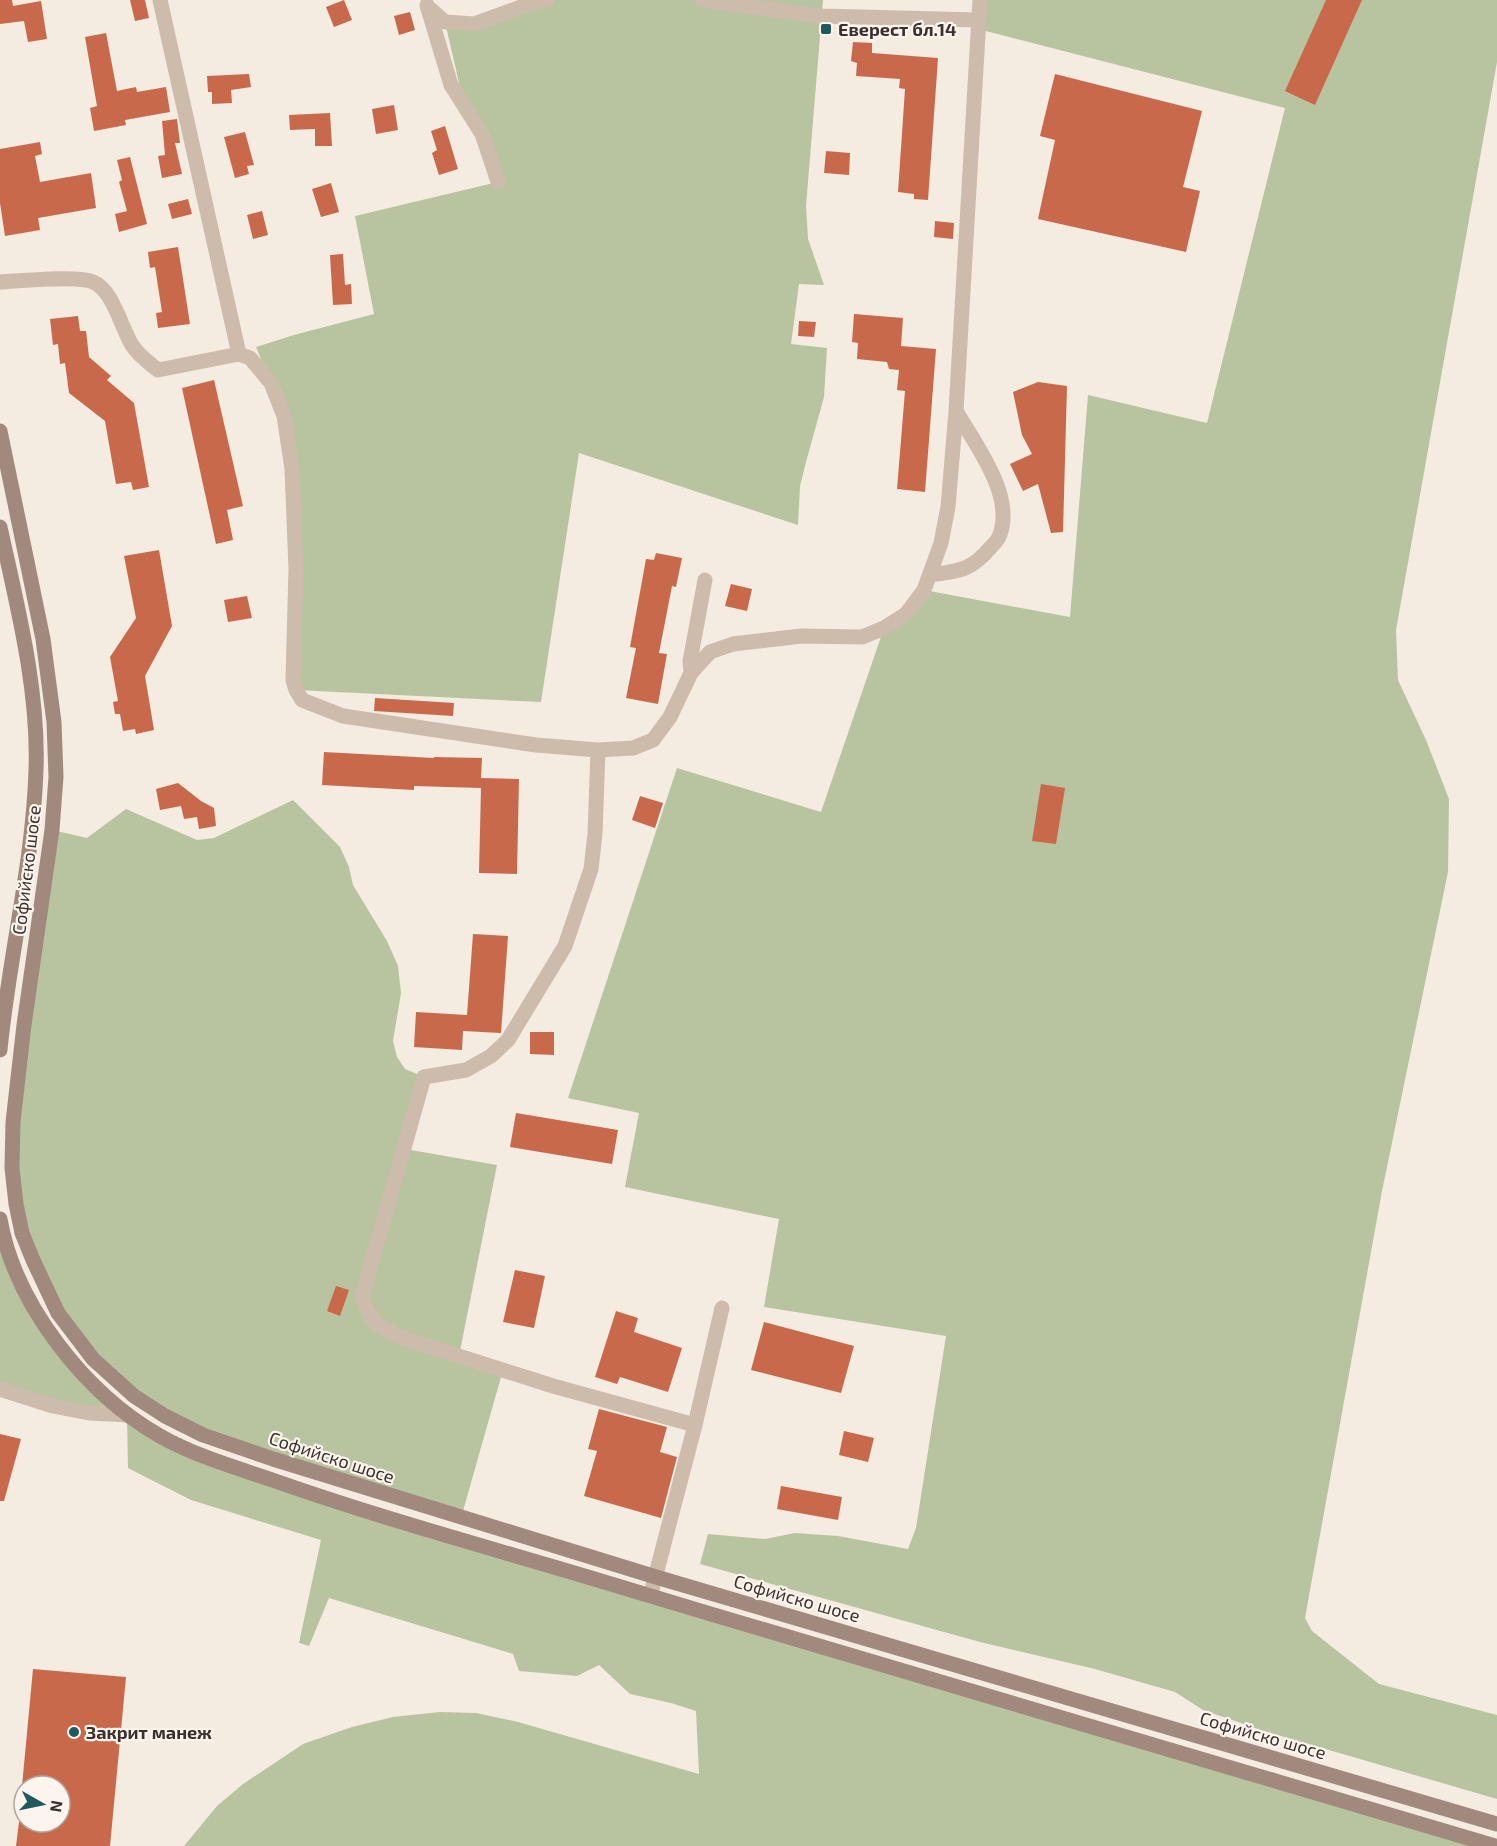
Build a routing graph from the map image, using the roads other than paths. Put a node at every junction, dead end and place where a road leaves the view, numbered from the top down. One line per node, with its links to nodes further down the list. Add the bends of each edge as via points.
1 (160, 0): 9 (street)
2 (547, 0): 5 (street, via 474,24 445,22)
3 (702, 0): 6 (street, via 821,16)
4 (980, 0): 6 (street)
5 (426, 3): 7 (street, via 451,85 482,134)
6 (978, 20): 10 (street)
7 (498, 182)
8 (0, 282): 9 (street, via 92,281 103,288 132,346 158,370)
9 (239, 354): 16 (street, via 250,358 271,382 284,416 292,469 296,569 293,680 302,700 343,716 536,745)
10 (956, 411): 13 (street, via 948,507); 13 (street, via 996,481 1004,513 999,538 981,560 963,570)
11 (0, 431): 23 (main road, Софийско шосе, via 43,639 54,722 56,777 19,1068 12,1168 22,1233 58,1313 93,1359 134,1396 203,1435 319,1475)
12 (0, 527): 17 (main road, Софийско шосе, via 23,640 36,734 28,870)
13 (930, 575): 15 (street, via 906,614 884,628 862,637 801,636 733,644 710,652)
14 (705, 580): 15 (street)
15 (691, 673): 16 (street, via 670,717 653,740 633,748)
16 (598, 750): 22 (street, via 591,869 565,946 508,1040 491,1056 466,1070 424,1077 362,1297 367,1312 379,1327 402,1338 553,1386)
17 (0, 1041)
18 (0, 1219): 21 (main road, via 17,1275 41,1320 71,1362)
19 (722, 1308): 22 (street)
20 (0, 1389): 21 (street, via 53,1406)
21 (128, 1415): 24 (main road, via 195,1453 317,1496)
22 (695, 1425): 23 (street)
23 (656, 1577): 24 (street); 25 (main road, Софийско шосе)
24 (650, 1597): 26 (main road)
25 (1497, 1824)
26 (1495, 1846)

